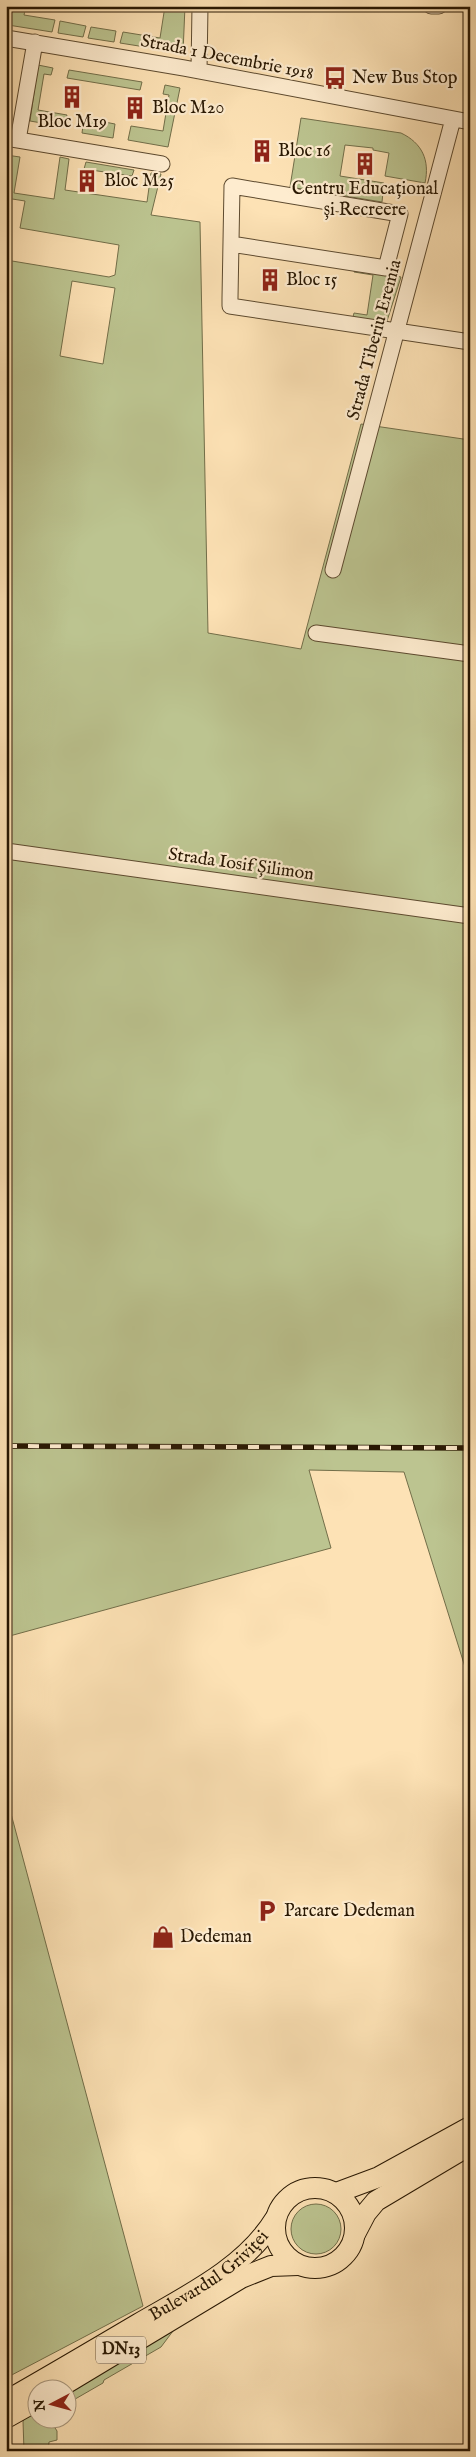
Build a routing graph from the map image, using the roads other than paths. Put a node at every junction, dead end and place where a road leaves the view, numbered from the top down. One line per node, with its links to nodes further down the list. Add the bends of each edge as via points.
1 (200, 6): 6 (street)
2 (431, 6): 3 (street)
3 (439, 6)
4 (6, 38): 5 (street, Strada 1 Decembrie 1918)
5 (35, 42): 6 (street, Strada 1 Decembrie 1918); 9 (street)
6 (199, 71): 7 (street, Strada 1 Decembrie 1918)
7 (453, 119): 8 (street, Strada 1 Decembrie 1918); 13 (street, Strada Tiberiu Eremia)
8 (470, 122)
9 (12, 139): 10 (street)
10 (162, 164)
11 (393, 240): 12 (street, via 386,268); 12 (street, via 400,214 232,186); 13 (street)
12 (231, 244): 14 (street, via 230,306)
13 (419, 245): 14 (street, Strada Tiberiu Eremia)
14 (396, 331): 15 (street); 16 (street, Strada Tiberiu Eremia)
15 (470, 342)
16 (333, 570)
17 (316, 633): 18 (street)
18 (470, 654)
19 (6, 851): 20 (street, Strada Iosif Șilimon)
20 (470, 916)
21 (470, 2127): 23 (main road, via 379,2177)
22 (470, 2145): 25 (main road, via 376,2201)
23 (336, 2193): 24 (main road, via 323,2188 300,2190 285,2202); 25 (main road, via 351,2210)
24 (275, 2220): 26 (main road, via 274,2230 279,2246); 28 (main road, Bulevardul Griviței, via 247,2255 212,2279)
25 (355, 2234): 26 (main road, via 352,2246 334,2264 316,2268)
26 (298, 2265): 27 (main road, Bulevardul Griviței / DN13, via 271,2266 255,2272)
27 (72, 2380)
28 (6, 2401)
29 (28, 2406): 30 (main road)
30 (6, 2418)

